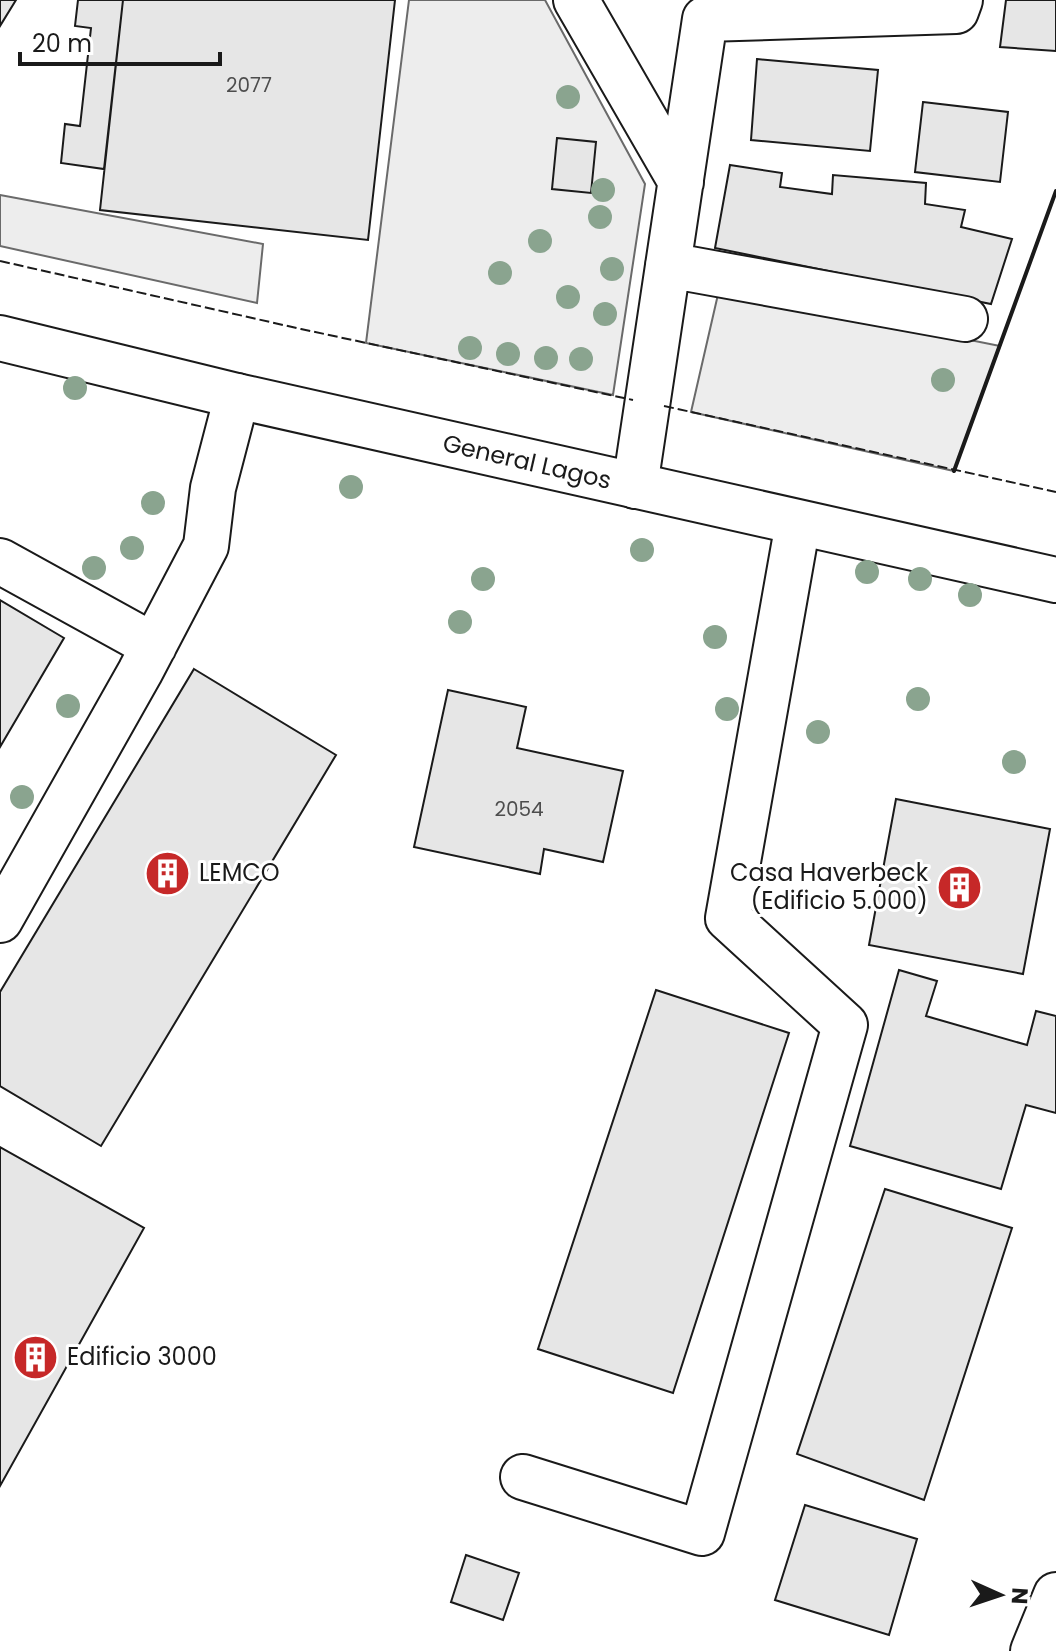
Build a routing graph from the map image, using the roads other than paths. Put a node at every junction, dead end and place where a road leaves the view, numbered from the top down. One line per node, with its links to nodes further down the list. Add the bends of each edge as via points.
1 (576, 0): 3 (main road)
2 (960, 0): 3 (main road, via 956,11 705,19)
3 (681, 182): 4 (main road)
4 (668, 265): 5 (main road); 8 (main road)
5 (965, 319)
6 (0, 338): 7 (main road, General Lagos)
7 (237, 396): 8 (main road, General Lagos); 12 (main road, via 213,488 206,546)
8 (635, 486): 9 (main road, General Lagos)
9 (798, 523): 11 (main road, General Lagos); 14 (main road, via 728,918 845,1025 702,1533)
10 (0, 561): 12 (main road)
11 (1056, 580)
12 (154, 646): 13 (main road)
13 (0, 920)
14 (523, 1477)
15 (1056, 1595): 16 (main road)
16 (1033, 1651)

